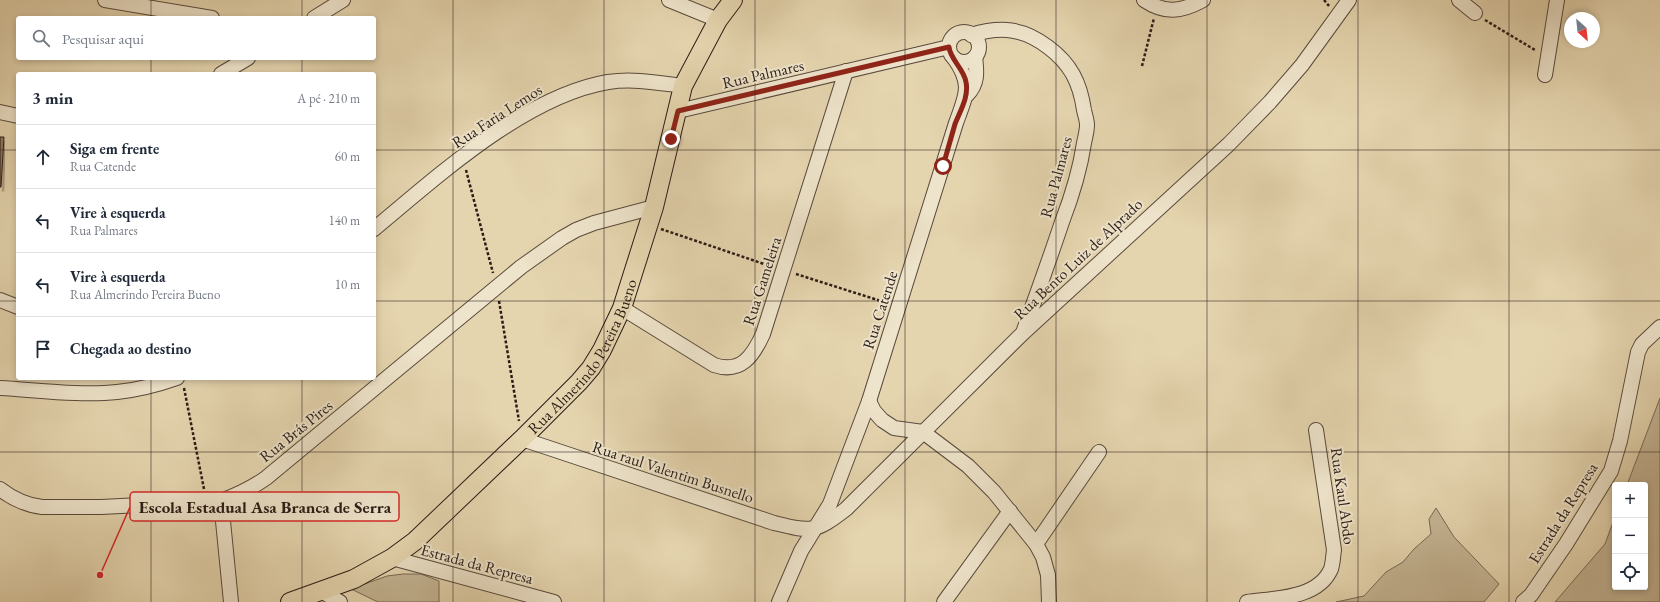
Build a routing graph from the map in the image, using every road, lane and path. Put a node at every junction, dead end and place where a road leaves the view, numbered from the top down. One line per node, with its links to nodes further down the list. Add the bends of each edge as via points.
1 (105, 0): 12 (street)
2 (343, 0): 13 (street)
3 (669, 0): 14 (street)
4 (732, 0): 14 (main road, Rua Almerindo Pereira Bueno)
5 (1144, 0): 10 (street)
6 (1203, 0): 10 (street, via 1176,11)
7 (1349, 0): 35 (street, Rua Bento Luiz de Alprado, via 1302,65 1229,144)
8 (1459, 0): 11 (street)
9 (1557, 0): 18 (street)
10 (1156, 8): 20 (path)
11 (1475, 13): 18 (path)
12 (200, 16)
13 (317, 16)
14 (718, 20): 24 (main road, Rua Almerindo Pereira Bueno)
15 (972, 35): 16 (street, Rua Palmares, via 962,33 953,37); 17 (street, via 978,46); 35 (street, Rua Palmares, via 991,29 1012,30 1026,33 1041,41 1056,52 1075,76 1083,98 1087,125 1074,188)
16 (952, 53): 17 (street, Rua Palmares, via 963,62); 21 (street, Rua Palmares); 25 (street, Rua Catende, via 962,69)
17 (975, 57): 25 (street, Rua Catende, via 976,82)
18 (1548, 58): 23 (street)
19 (245, 60): 22 (street)
20 (1142, 66)
21 (846, 71): 26 (street, Rua Palmares); 33 (street, Rua Gameleira, via 763,334 751,356 738,366 723,368 714,365)
22 (225, 72)
23 (1545, 75)
24 (683, 86): 26 (main road, Rua Almerindo Pereira Bueno); 30 (street, Rua Faria Lemos, via 629,80 609,82 580,89 540,106 462,158)
25 (966, 96): 38 (street, Rua Catende)
26 (678, 111): 29 (main road, Rua Almerindo Pereira Bueno)
27 (0, 112): 28 (street)
28 (16, 116)
29 (654, 207): 33 (main road, Rua Almerindo Pereira Bueno); 45 (street, Rua Brás Pires, via 594,223 562,238 521,267 266,478 244,492)
30 (376, 227)
31 (0, 300): 32 (street)
32 (16, 306)
33 (622, 308): 41 (main road, Rua Almerindo Pereira Bueno, via 591,368)
34 (1660, 327): 59 (street, Estrada da Represa, via 1642,344 1638,352 1620,441 1611,470 1566,544 1531,595)
35 (1023, 333): 40 (street, Rua Bento Luiz de Alprado)
36 (180, 382): 37 (street, via 94,393); 44 (path)
37 (0, 388)
38 (869, 400): 40 (street, via 882,420 894,428); 47 (street, Rua Catende, via 830,504)
39 (1316, 430): 58 (street, Rua Kaul Abdo, via 1334,550 1331,567 1325,579 1297,595)
40 (922, 432): 46 (street, via 968,466); 47 (street, Rua Bento Luiz de Alprado, via 846,509)
41 (522, 440): 47 (street, Rua raul Valentim Busnello, via 774,523 798,529); 49 (main road, Rua Almerindo Pereira Bueno, via 435,523)
42 (1099, 452): 48 (street)
43 (0, 489): 44 (street, Rua Brás Pires, via 12,498 42,507 101,507)
44 (207, 501): 45 (street, Rua Brás Pires)
45 (221, 501): 51 (street)
46 (1010, 511): 48 (street); 56 (street)
47 (815, 529): 55 (street, Rua Catende, via 790,573)
48 (1036, 544): 57 (street, via 1048,575)
49 (392, 558): 50 (main road, Rua Almerindo Pereira Bueno, via 354,579); 54 (street, Estrada da Represa)
50 (321, 591): 52 (main road, Rua Almerindo Pereira Bueno); 53 (street)
51 (231, 602)
52 (290, 602)
53 (340, 602)
54 (554, 602)
55 (779, 602)
56 (944, 602)
57 (1049, 602)
58 (1247, 602)
59 (1523, 602)

